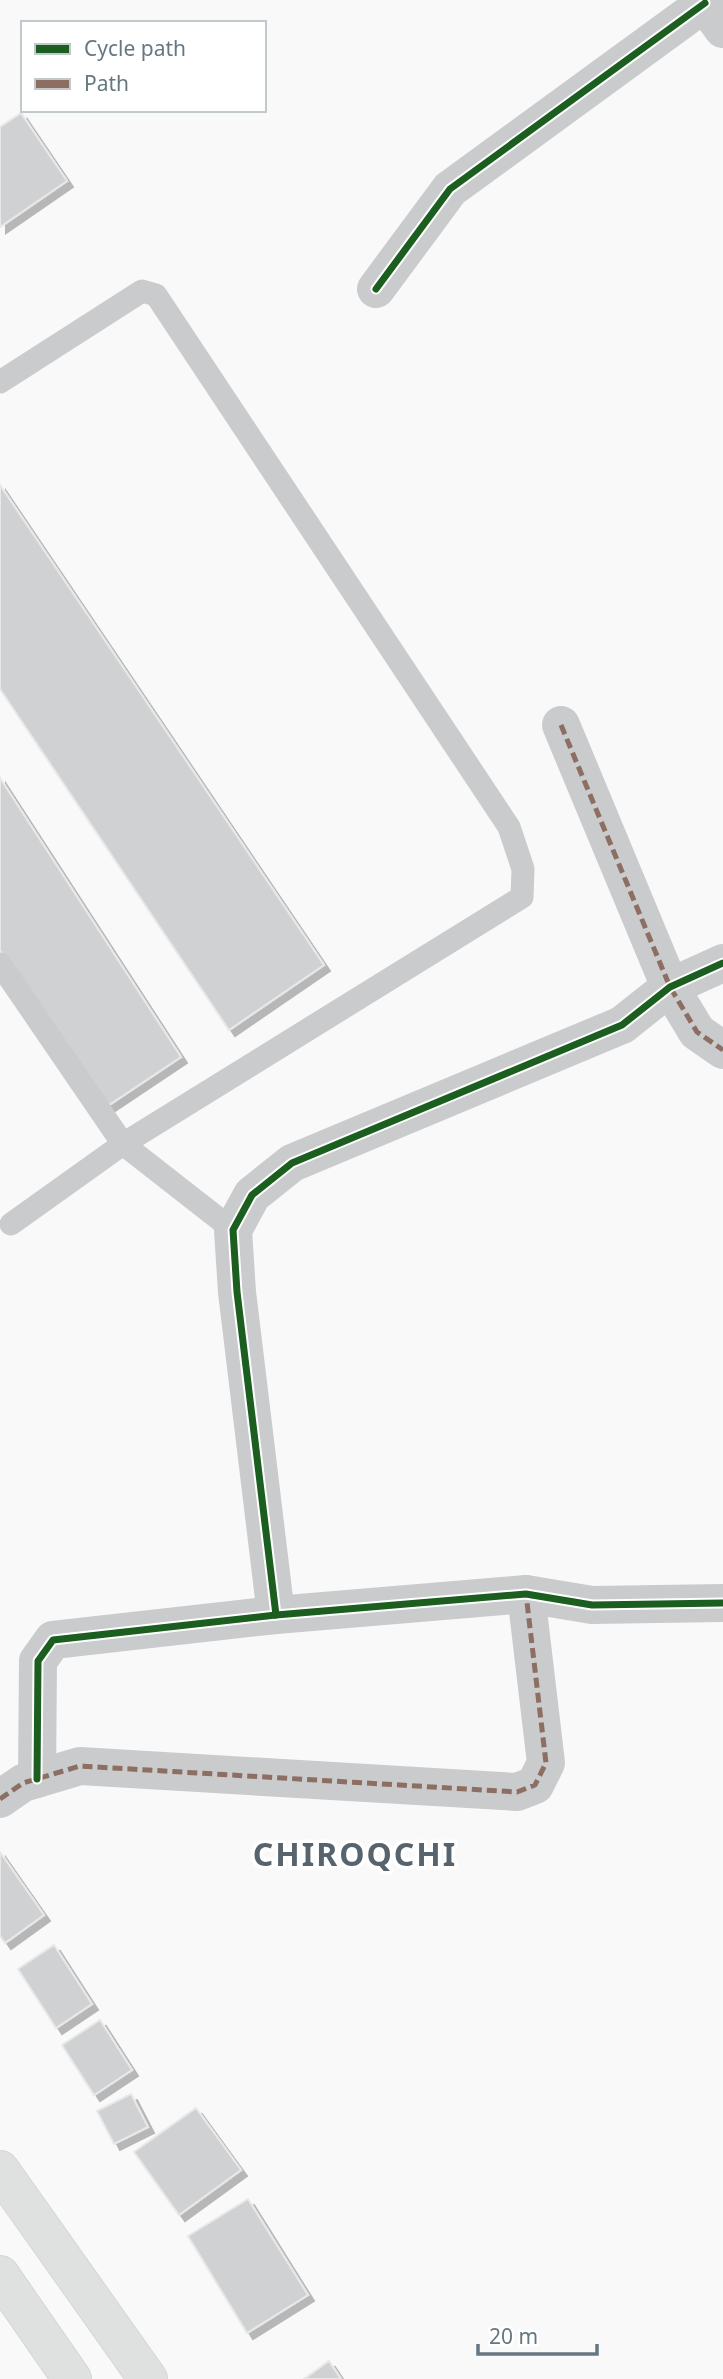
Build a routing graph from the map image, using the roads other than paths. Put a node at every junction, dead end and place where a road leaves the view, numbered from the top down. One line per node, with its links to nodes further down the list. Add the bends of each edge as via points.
1 (710, 11): 2 (street, via 450,189)
2 (376, 289)
3 (0, 382): 9 (lane, via 142,291 156,295 509,827 523,869 523,897)
4 (561, 725): 7 (street)
5 (723, 963): 7 (street)
6 (0, 964): 9 (lane)
7 (670, 987): 8 (street, via 697,1032); 11 (street, via 622,1025 292,1163 252,1195)
8 (723, 1050)
9 (123, 1144): 10 (lane); 11 (lane)
10 (11, 1224)
11 (233, 1230): 14 (street)
12 (526, 1594): 13 (street, via 592,1605); 14 (street); 15 (street, via 546,1763 535,1785 517,1792 80,1766)
13 (723, 1603)
14 (276, 1615): 15 (street, via 54,1640 38,1661)
15 (37, 1779): 16 (street)
16 (0, 1799)
17 (0, 2170): 20 (main road)
18 (0, 2275): 19 (main road)
19 (72, 2379)
20 (148, 2379)

